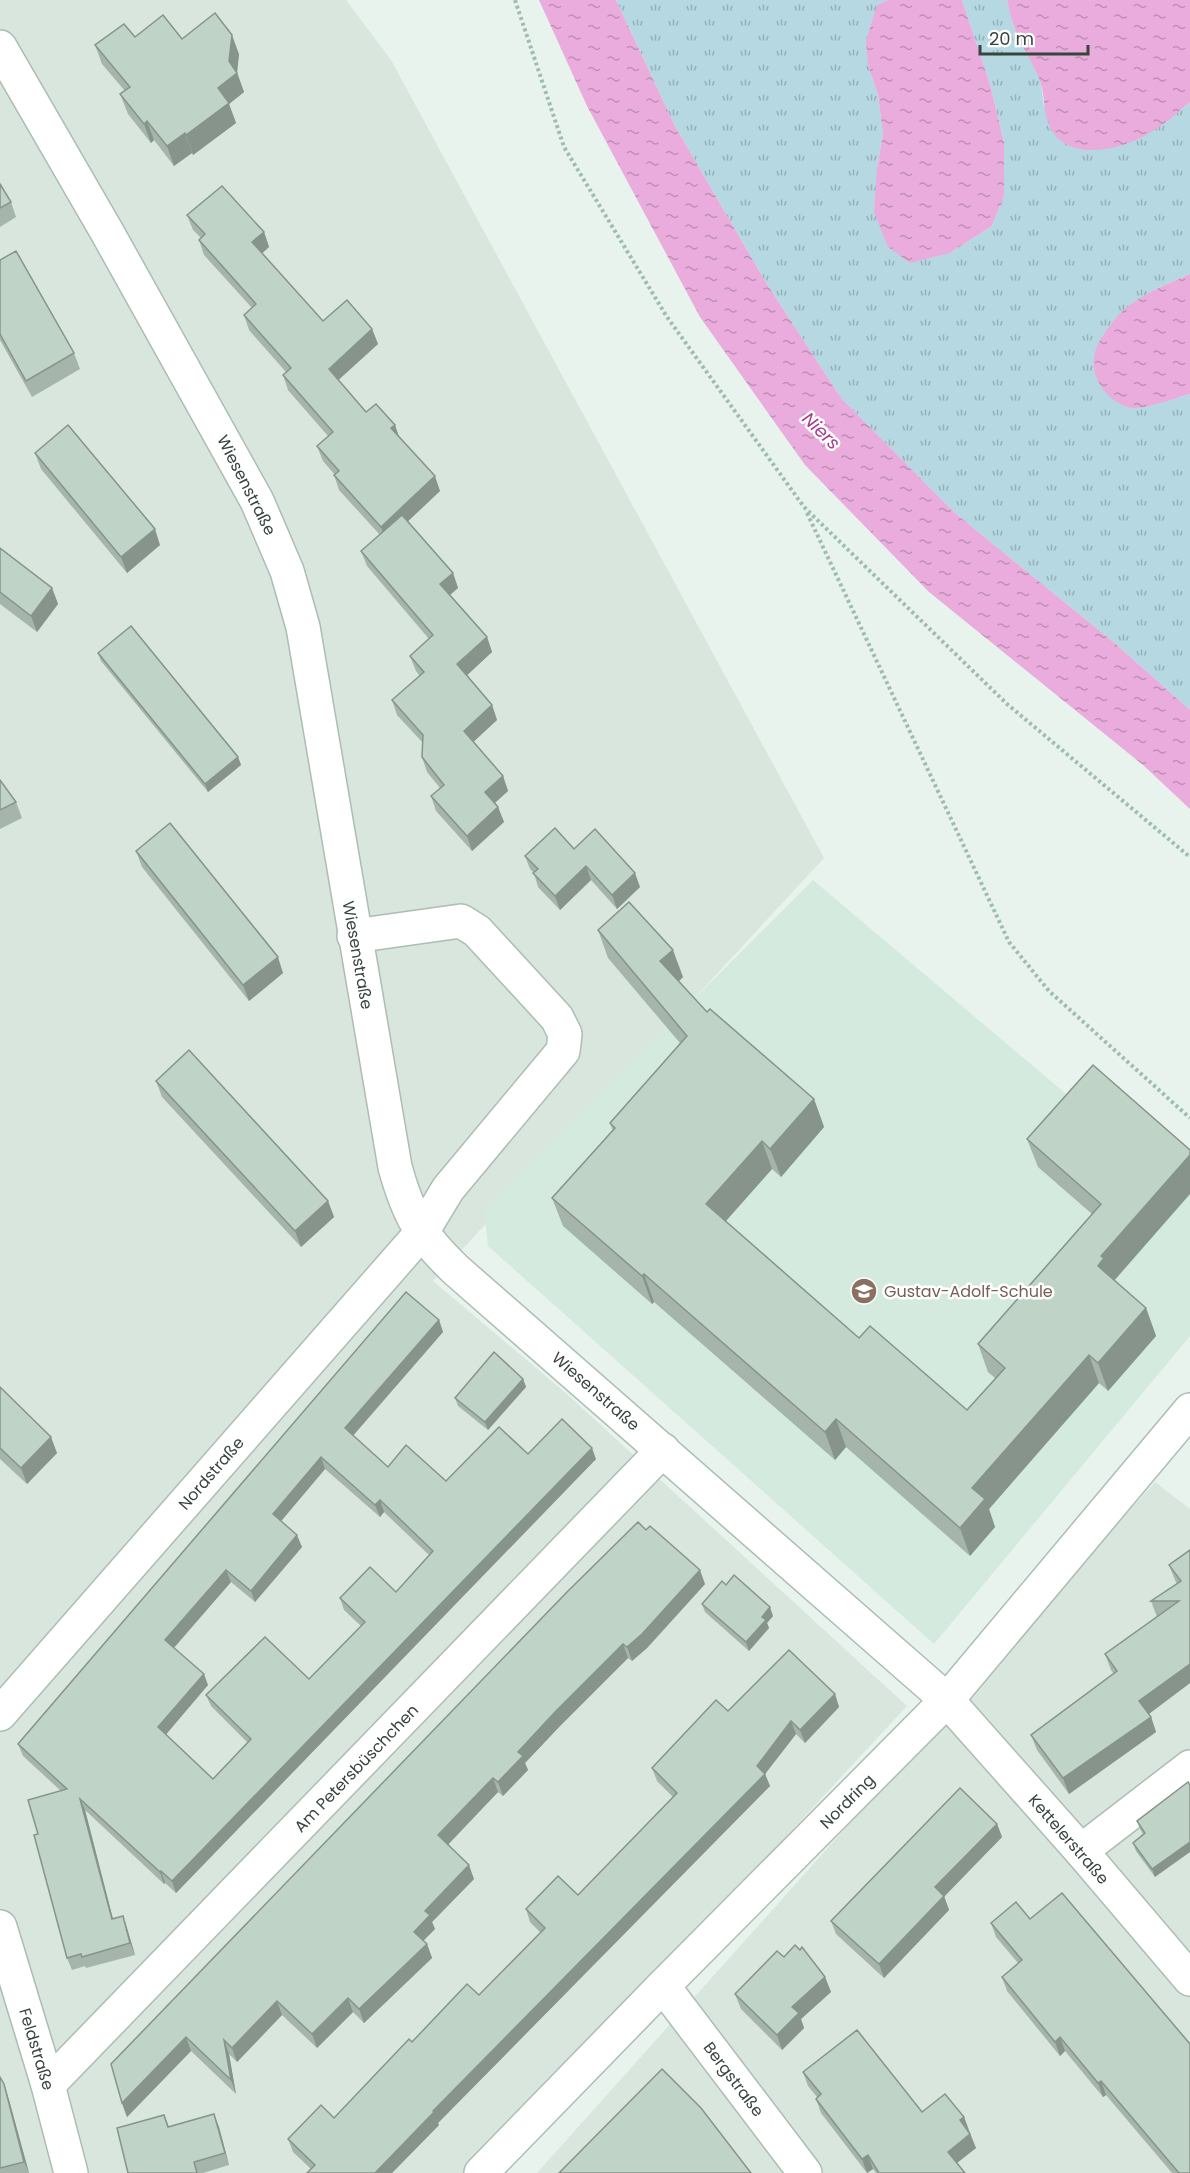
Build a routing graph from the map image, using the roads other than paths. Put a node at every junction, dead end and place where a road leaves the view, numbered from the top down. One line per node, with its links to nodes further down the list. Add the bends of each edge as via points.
1 (0, 47): 2 (street, Wiesenstraße, via 252,492 287,571 303,627)
2 (354, 936): 3 (street, Wiesenstraße, via 395,1167 405,1202); 3 (street, Nordstraße, via 461,921 477,931 549,1009 565,1034 563,1051 448,1189)
3 (422, 1232): 5 (street, Wiesenstraße, via 456,1269); 7 (street, Nordstraße)
4 (1190, 1410): 6 (street, Nordring)
5 (663, 1450): 6 (street, Wiesenstraße); 13 (street, Am Petersbüschchen)
6 (947, 1700): 9 (street, Kettelerstraße); 12 (street, Nordring)
7 (0, 1714)
8 (1190, 1767): 9 (street)
9 (1081, 1851): 11 (street, Kettelerstraße)
10 (0, 1927): 13 (street, Feldstraße)
11 (1190, 1979)
12 (663, 1986): 15 (street, Nordring); 16 (street, Bergstraße)
13 (48, 2085): 14 (street, Feldstraße)
14 (71, 2173)
15 (482, 2173)
16 (805, 2173)

